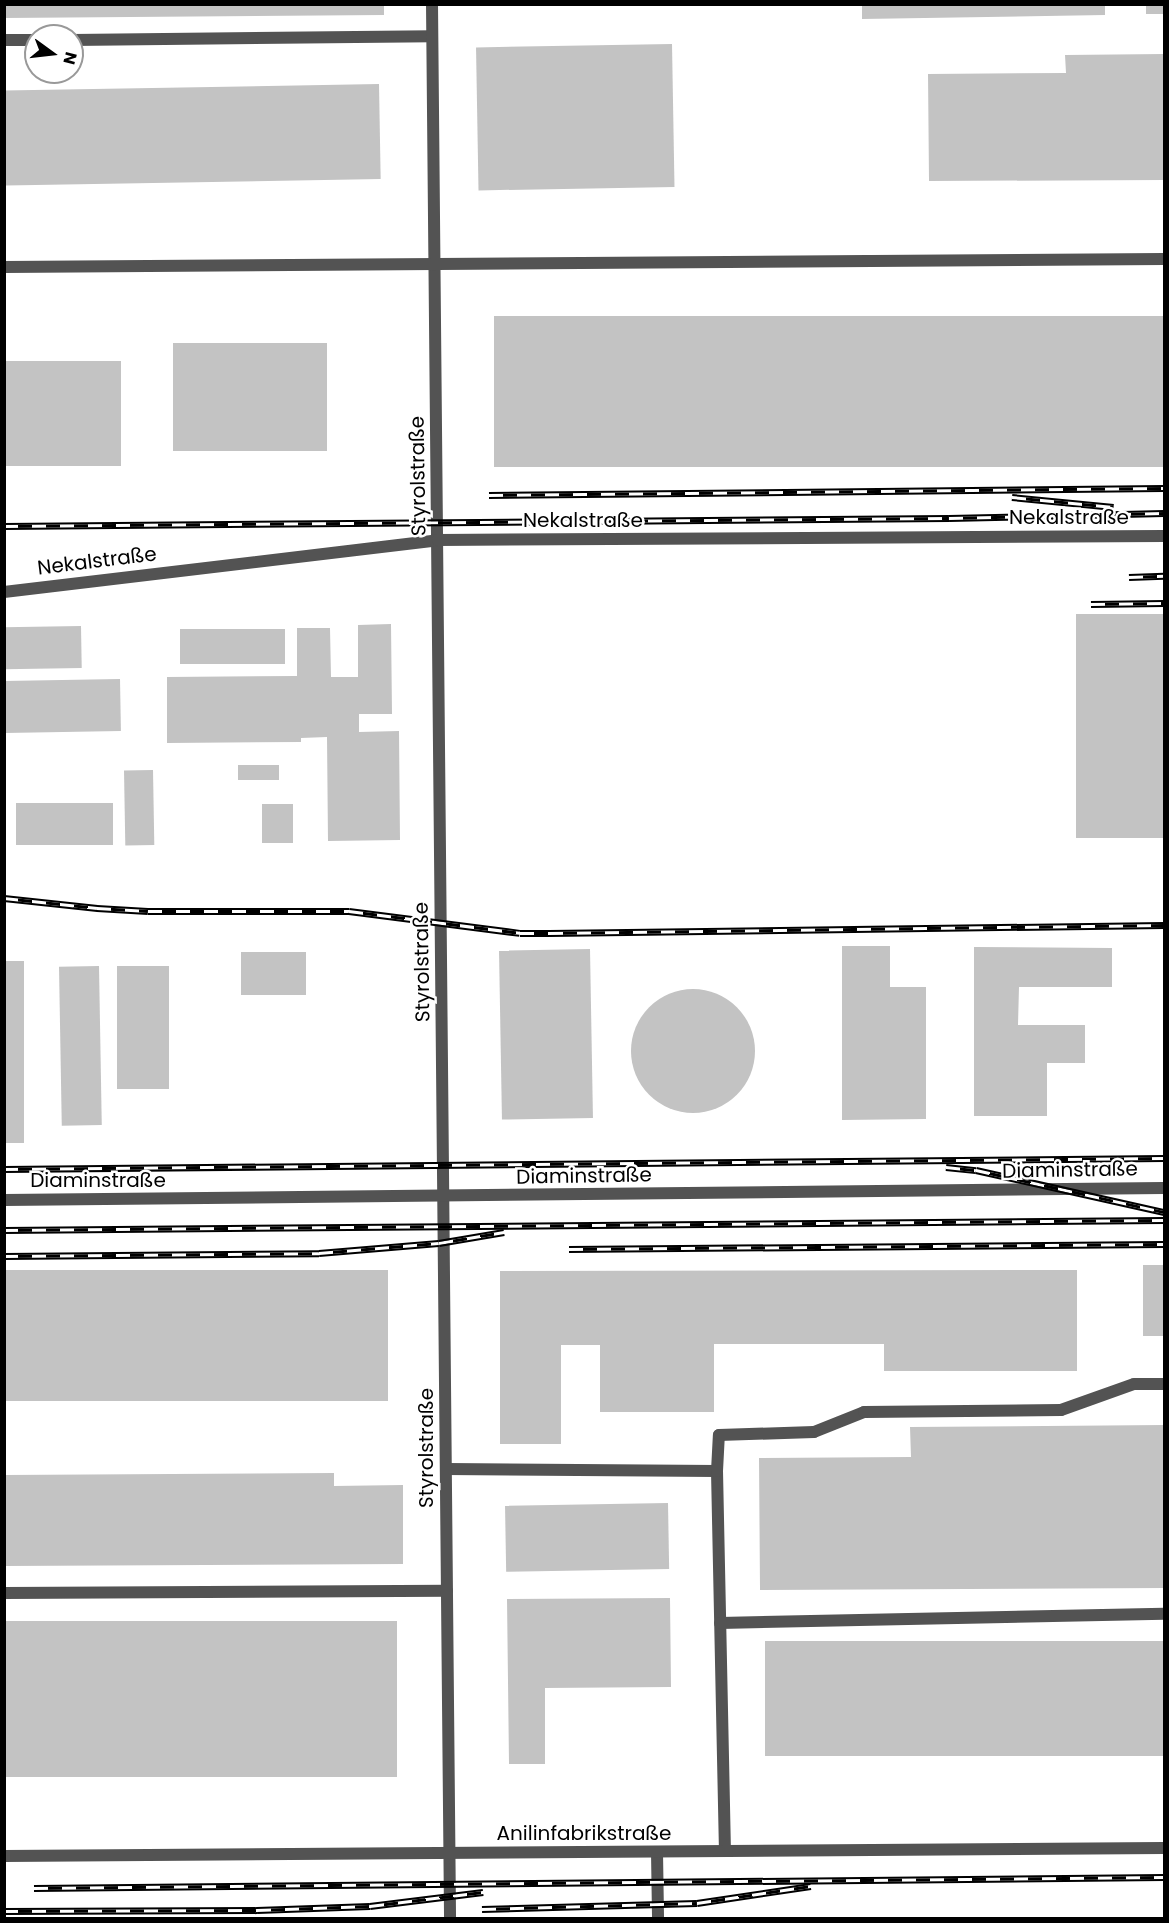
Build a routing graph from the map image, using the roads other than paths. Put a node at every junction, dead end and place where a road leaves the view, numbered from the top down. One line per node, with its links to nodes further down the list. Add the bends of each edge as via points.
1 (432, 4): 2 (street, Styrolstraße)
2 (432, 36): 5 (street); 7 (street, Styrolstraße)
3 (4, 40): 4 (street)
4 (24, 40)
5 (84, 40)
6 (1164, 259): 7 (street)
7 (435, 264): 8 (street); 10 (street, Styrolstraße)
8 (4, 267)
9 (1164, 536): 10 (street, Nekalstraße)
10 (438, 540): 11 (street, Nekalstraße); 13 (street, Styrolstraße)
11 (4, 592)
12 (1164, 1188): 13 (street, Diaminstraße)
13 (444, 1197): 14 (street, Diaminstraße); 16 (street, Styrolstraße)
14 (4, 1200)
15 (1164, 1384): 17 (street, via 1134,1384 1061,1410 864,1412 814,1432 719,1435)
16 (446, 1469): 17 (street); 18 (street, Styrolstraße)
17 (717, 1471): 21 (street)
18 (447, 1591): 19 (street); 25 (street, Styrolstraße)
19 (4, 1593)
20 (1164, 1614): 21 (street)
21 (720, 1623): 23 (street)
22 (1164, 1848): 23 (street, Anilinfabrikstraße)
23 (725, 1851): 24 (street, Anilinfabrikstraße)
24 (657, 1852): 25 (street, Anilinfabrikstraße); 28 (street)
25 (450, 1853): 26 (street, Anilinfabrikstraße); 27 (street, Styrolstraße)
26 (4, 1856)
27 (450, 1918)
28 (658, 1918)

